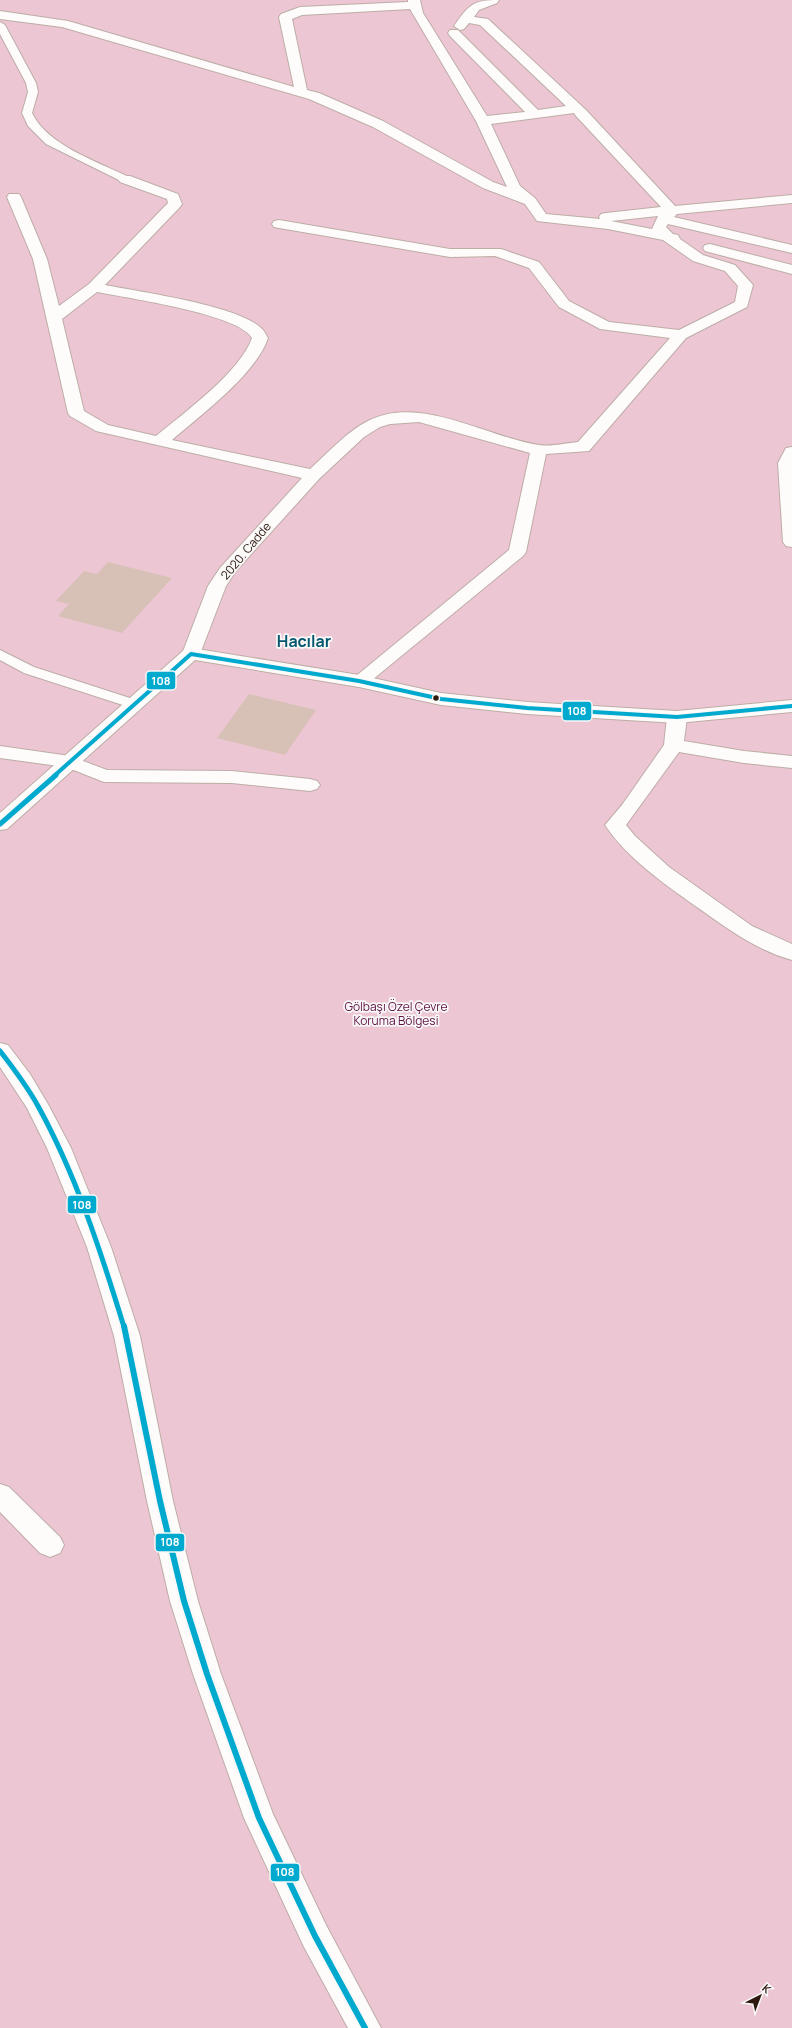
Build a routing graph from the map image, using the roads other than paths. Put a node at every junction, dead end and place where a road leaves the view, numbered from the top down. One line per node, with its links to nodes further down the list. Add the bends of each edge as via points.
1 (493, 0): 4 (street, via 475,7)
2 (415, 3): 7 (street, via 417,13); 8 (street, via 300,11 287,15 285,17 302,89)
3 (0, 15): 8 (street, via 64,24)
4 (465, 19): 6 (street); 9 (street, via 484,22)
5 (0, 25): 12 (lane, via 31,83 33,92 27,113 32,124 50,142)
6 (454, 33): 7 (street); 10 (street, via 528,105)
7 (439, 50): 11 (street)
8 (299, 92): 15 (street, via 378,124 488,185)
9 (576, 109): 10 (street); 16 (street)
10 (534, 114): 11 (street)
11 (482, 121): 15 (street, via 514,188)
12 (125, 179): 22 (street, via 173,197 175,204)
13 (14, 197): 23 (street, via 40,259)
14 (792, 199): 16 (street)
15 (530, 202): 17 (street, via 542,218)
16 (667, 215): 17 (street); 19 (street, via 659,228); 20 (street)
17 (578, 219): 19 (street)
18 (279, 224): 24 (street, via 450,253 496,252 534,265 564,304 605,326)
19 (668, 237): 21 (street); 24 (street, via 698,258 730,268 746,285 742,304)
20 (792, 249)
21 (792, 270)
22 (94, 287): 23 (street); 25 (street, via 199,308 229,317 256,331 260,338 256,350 219,392)
23 (54, 317): 25 (street, via 76,413 102,428)
24 (681, 335): 26 (street, 2020. Cadde, via 583,447)
25 (159, 442): 28 (street)
26 (539, 450): 28 (street, 2020. Cadde, via 419,418 388,420 374,424 358,434); 32 (street, via 517,552)
27 (792, 452): 29 (street, via 786,463)
28 (313, 474): 31 (street, 2020. Cadde, via 229,568 218,586)
29 (792, 542)
30 (0, 654): 33 (lane, via 29,670)
31 (191, 654): 32 (street); 33 (street, 2020. Cadde)
32 (359, 681): 35 (street, via 473,703 583,713)
33 (134, 704): 38 (street, 2020. Cadde)
34 (792, 706): 35 (street)
35 (676, 717): 36 (street)
36 (674, 745): 39 (street); 42 (street, via 616,825 628,841 662,872 745,930)
37 (0, 752): 38 (street)
38 (70, 762): 40 (street, via 104,776 232,777); 41 (street, 2020. Cadde)
39 (792, 762)
40 (310, 785)
41 (0, 824)
42 (792, 953)
43 (0, 1051): 46 (street, via 22,1080 59,1148 99,1247 127,1336 160,1501 184,1601 256,1811 315,1936)
44 (0, 1495): 45 (street)
45 (50, 1545)
46 (365, 2028)

